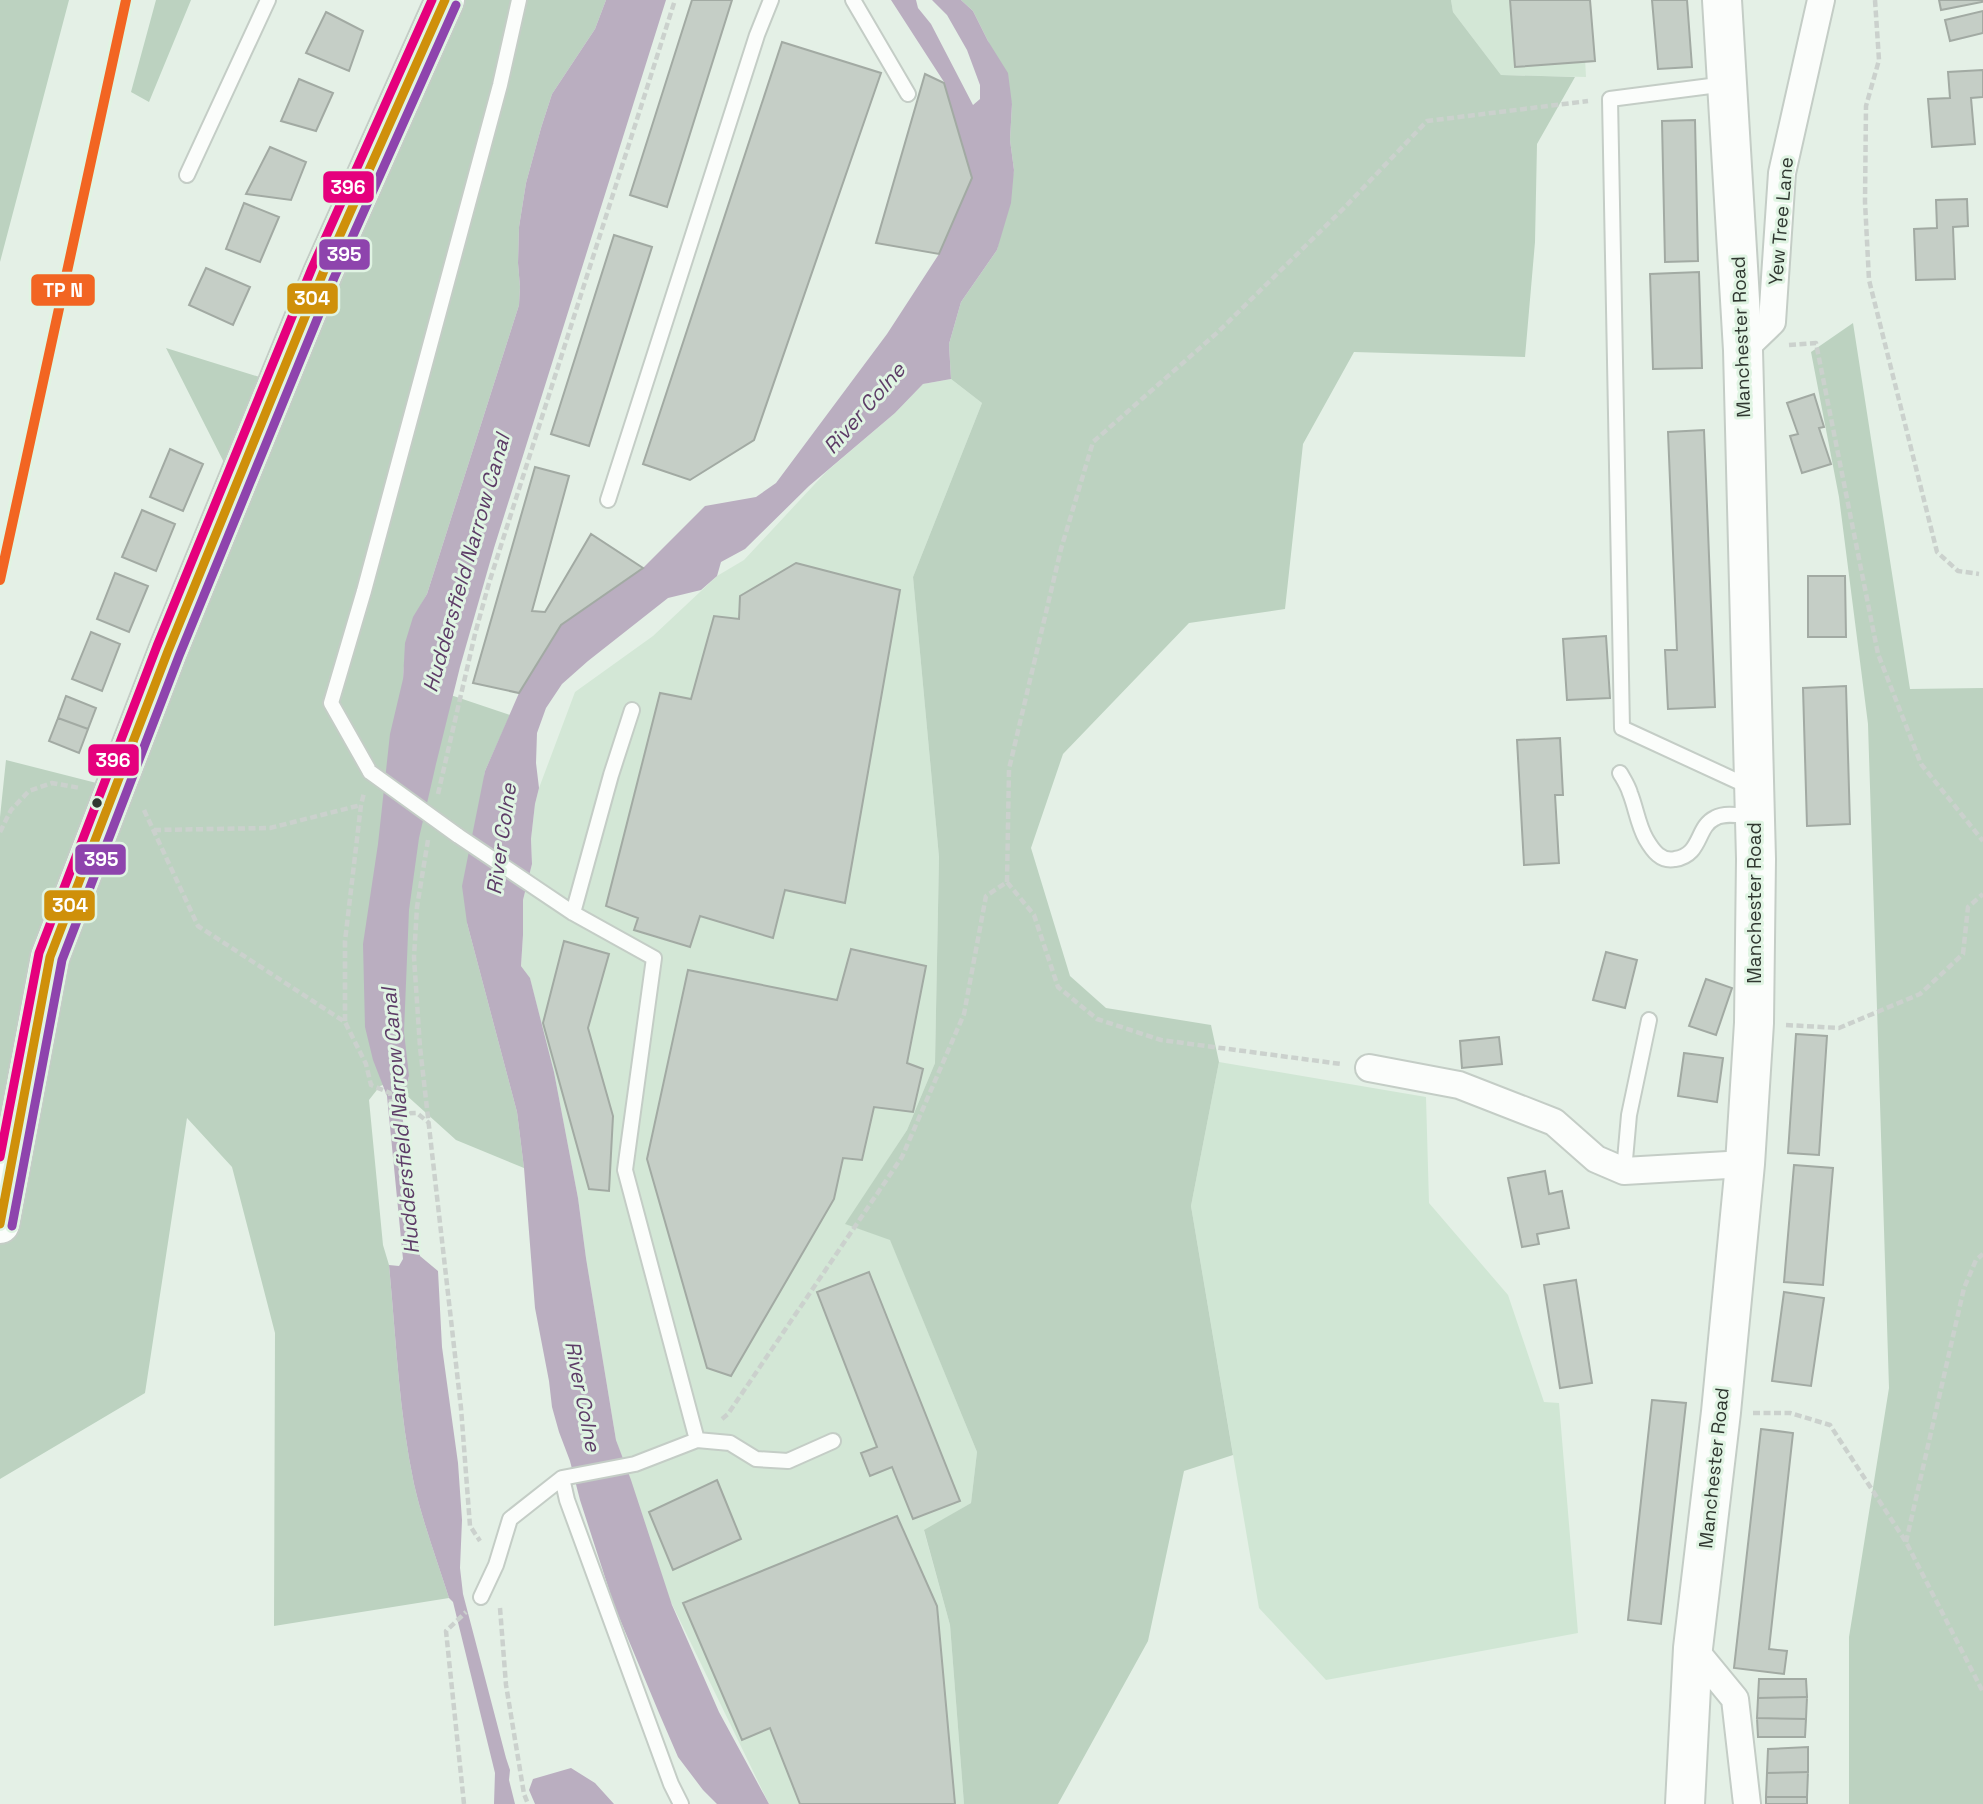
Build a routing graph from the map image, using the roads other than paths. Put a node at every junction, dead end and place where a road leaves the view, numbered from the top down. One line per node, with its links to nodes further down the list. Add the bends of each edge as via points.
1 (268, 0): 10 (lane)
2 (445, 0): 21 (main road, via 323,273 168,651 51,957)
3 (519, 0): 16 (lane, bridge, via 331,703 370,772)
4 (771, 0): 12 (lane)
5 (853, 0): 9 (lane)
6 (1722, 0): 8 (main road, Manchester Road)
7 (1821, 0): 11 (street, Yew Tree Lane, via 1782,173 1772,322)
8 (1728, 84): 11 (main road, Manchester Road); 15 (lane, via 1610,99 1622,729)
9 (908, 94)
10 (187, 175)
11 (1743, 350): 15 (main road, Manchester Road)
12 (608, 500)
13 (632, 710): 16 (lane)
14 (1620, 773): 15 (lane, via 1645,838 1657,855 1670,860 1685,858 1713,819)
15 (1754, 803): 19 (main road, Manchester Road, via 1754,1023)
16 (573, 913): 22 (lane, via 654,958 625,1170)
17 (1649, 1020): 20 (lane, via 1629,1115)
18 (1369, 1068): 20 (street, via 1459,1085 1554,1122 1597,1159)
19 (1745, 1164): 20 (street); 26 (main road, Manchester Road)
20 (1624, 1171)
21 (0, 1224)
22 (696, 1440): 23 (lane, via 730,1443 756,1459 788,1461); 24 (lane, via 635,1464)
23 (833, 1441)
24 (566, 1477): 25 (lane, via 510,1518); 27 (lane, via 566,1500)
25 (481, 1597)
26 (1693, 1648): 28 (main road, Manchester Road); 29 (street, via 1735,1699)
27 (681, 1804)
28 (1685, 1804)
29 (1747, 1804)

